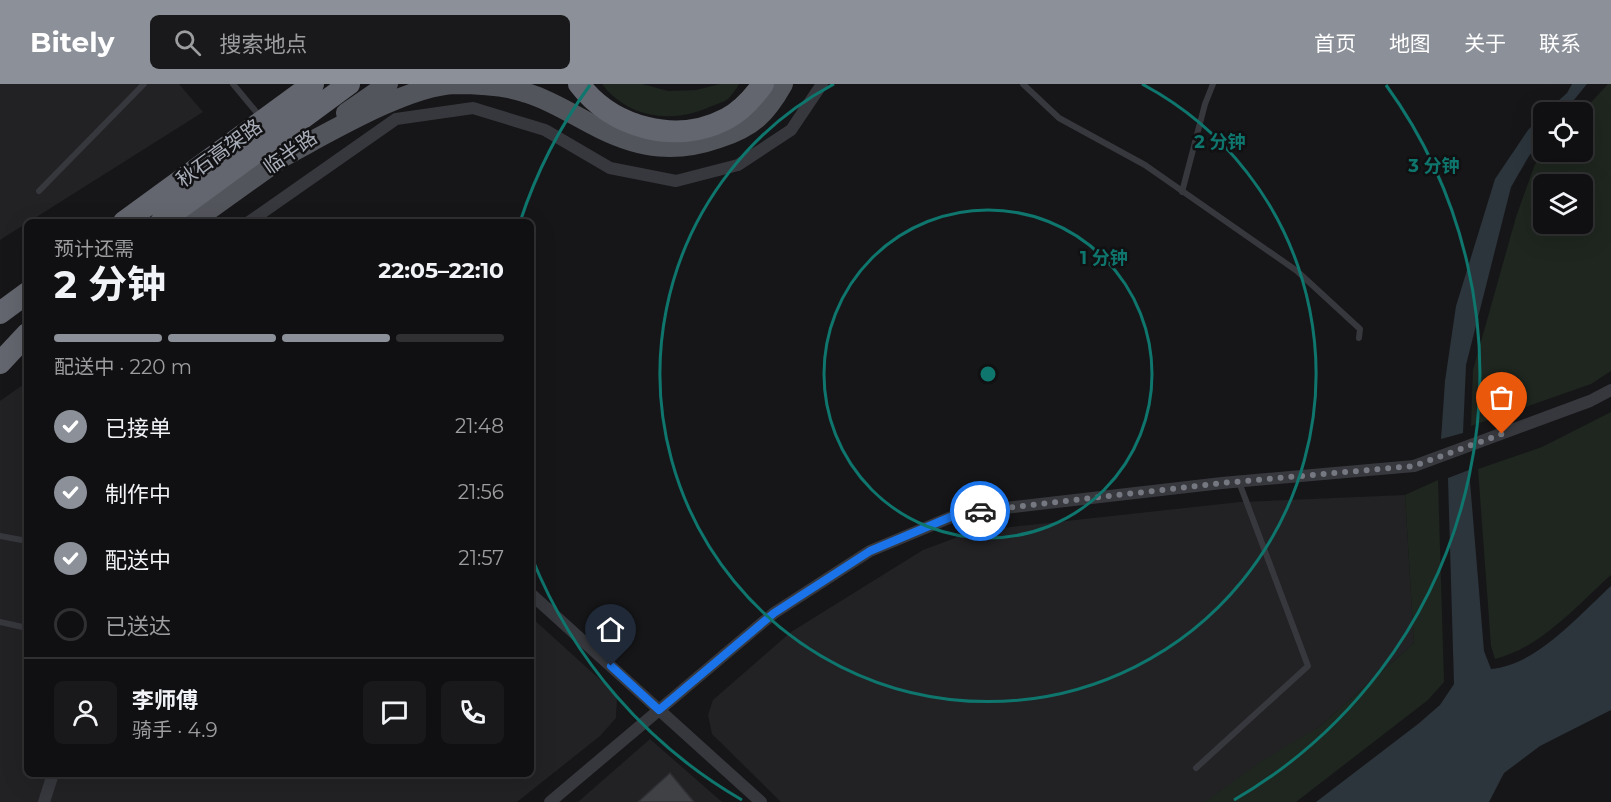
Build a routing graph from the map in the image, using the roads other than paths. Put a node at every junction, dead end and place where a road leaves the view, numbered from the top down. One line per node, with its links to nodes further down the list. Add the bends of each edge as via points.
1 (144, 84): 15 (lane)
2 (233, 84): 13 (lane)
3 (297, 84): 13 (main road)
4 (313, 84): 18 (highway, 秋石高架路)
5 (349, 84): 19 (highway, 秋石高架路)
6 (388, 84): 14 (main road, 临半路)
7 (579, 84): 8 (highway, via 603,109 623,120 677,132 727,119 747,104)
8 (763, 84)
9 (783, 84): 14 (main road, via 756,121 732,134 683,148 660,148 628,140 526,92 454,84 427,88 373,111)
10 (822, 84): 21 (street, via 791,130 738,165 676,181 610,168 545,130 472,108 396,118)
11 (1023, 84): 16 (lane, via 1059,118 1145,165)
12 (1213, 84): 16 (lane, via 1204,104)
13 (258, 114): 17 (main road)
14 (279, 159): 20 (main road, 临半路)
15 (39, 191)
16 (1182, 192): 30 (lane, via 1297,272 1360,329)
17 (127, 219)
18 (127, 219)
19 (165, 219)
20 (196, 219)
21 (253, 219)
22 (24, 293): 25 (highway)
23 (24, 294): 26 (highway)
24 (24, 300): 27 (main road)
25 (0, 303)
26 (0, 313)
27 (0, 319)
28 (24, 321): 29 (highway)
29 (0, 338)
30 (1359, 338)
31 (24, 347): 32 (highway)
32 (0, 364)
33 (1611, 390): 34 (street, via 1414,466)
34 (1239, 482): 40 (street, via 960,513 870,551 784,607); 41 (lane, via 1308,666)
35 (0, 537): 36 (lane)
36 (24, 541)
37 (534, 597): 40 (street)
38 (0, 622): 39 (lane)
39 (24, 627)
40 (659, 710): 44 (street); 45 (street)
41 (1196, 768)
42 (52, 777): 43 (street)
43 (44, 802)
44 (550, 802)
45 (760, 802)

